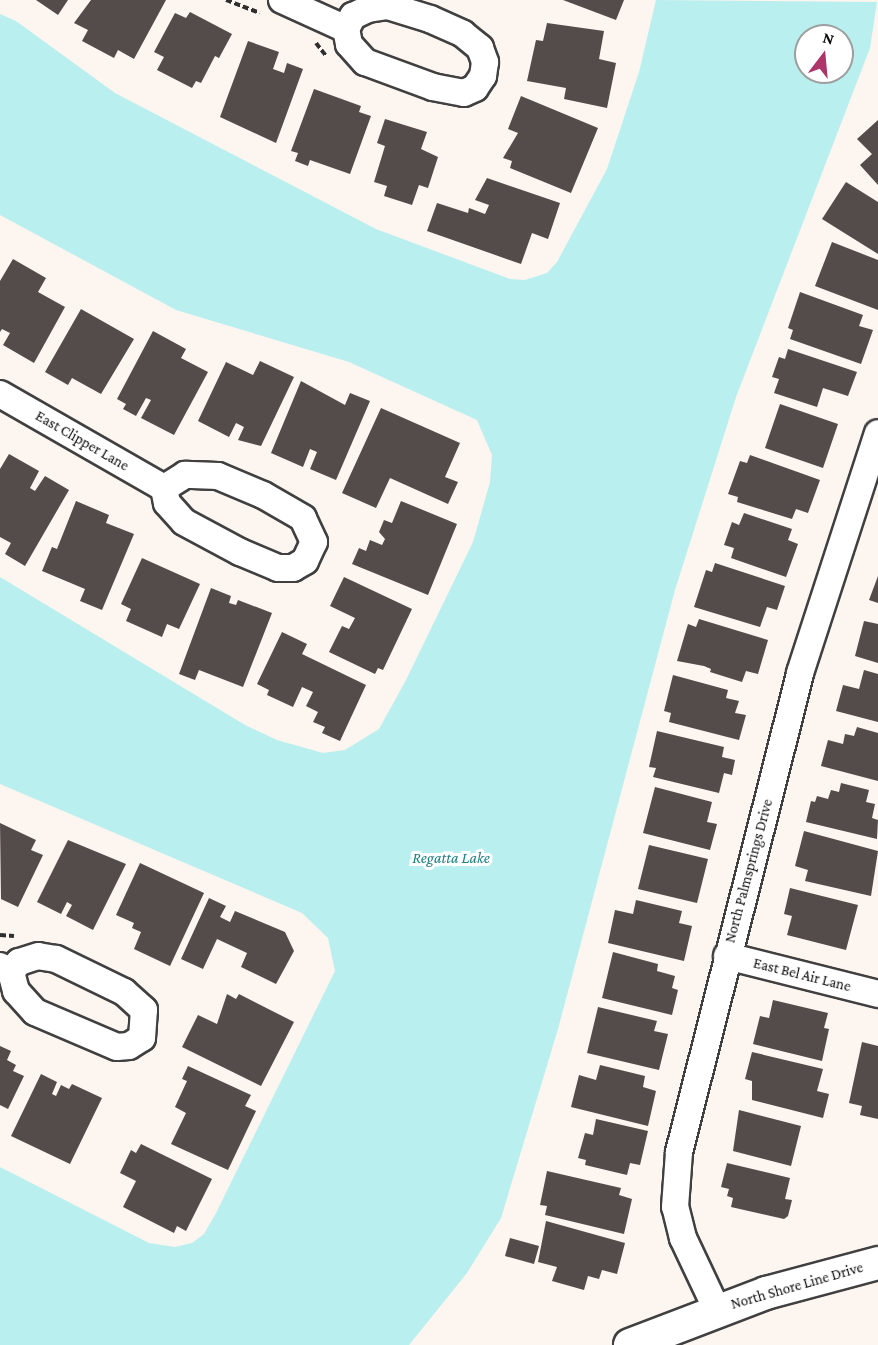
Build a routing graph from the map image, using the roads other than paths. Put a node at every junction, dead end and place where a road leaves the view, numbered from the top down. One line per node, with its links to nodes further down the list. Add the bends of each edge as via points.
1 (282, 0): 2 (street)
2 (346, 28): 2 (street, via 349,45 365,62 385,72 464,93 475,88 483,76 485,62 480,48 463,34 430,19 388,6 353,16)
3 (0, 394): 5 (street, East Clipper Lane)
4 (878, 433): 6 (street, North Palmsprings Drive, via 800,673)
5 (164, 488): 5 (street, via 167,503 184,522 278,568 293,568 305,561 314,542 303,518 218,476 185,475)
6 (727, 956): 8 (street, East Bel Air Lane); 10 (street, North Palmsprings Drive, via 675,1178 675,1207 683,1238)
7 (6, 969): 7 (street, via 16,991 35,1012 117,1047 129,1046 142,1038 144,1010 124,992 56,959 38,956)
8 (878, 994)
9 (878, 1263): 10 (street, North Shore Line Drive, via 814,1278)
10 (717, 1310): 11 (street, North Shore Line Drive)
11 (630, 1345)

